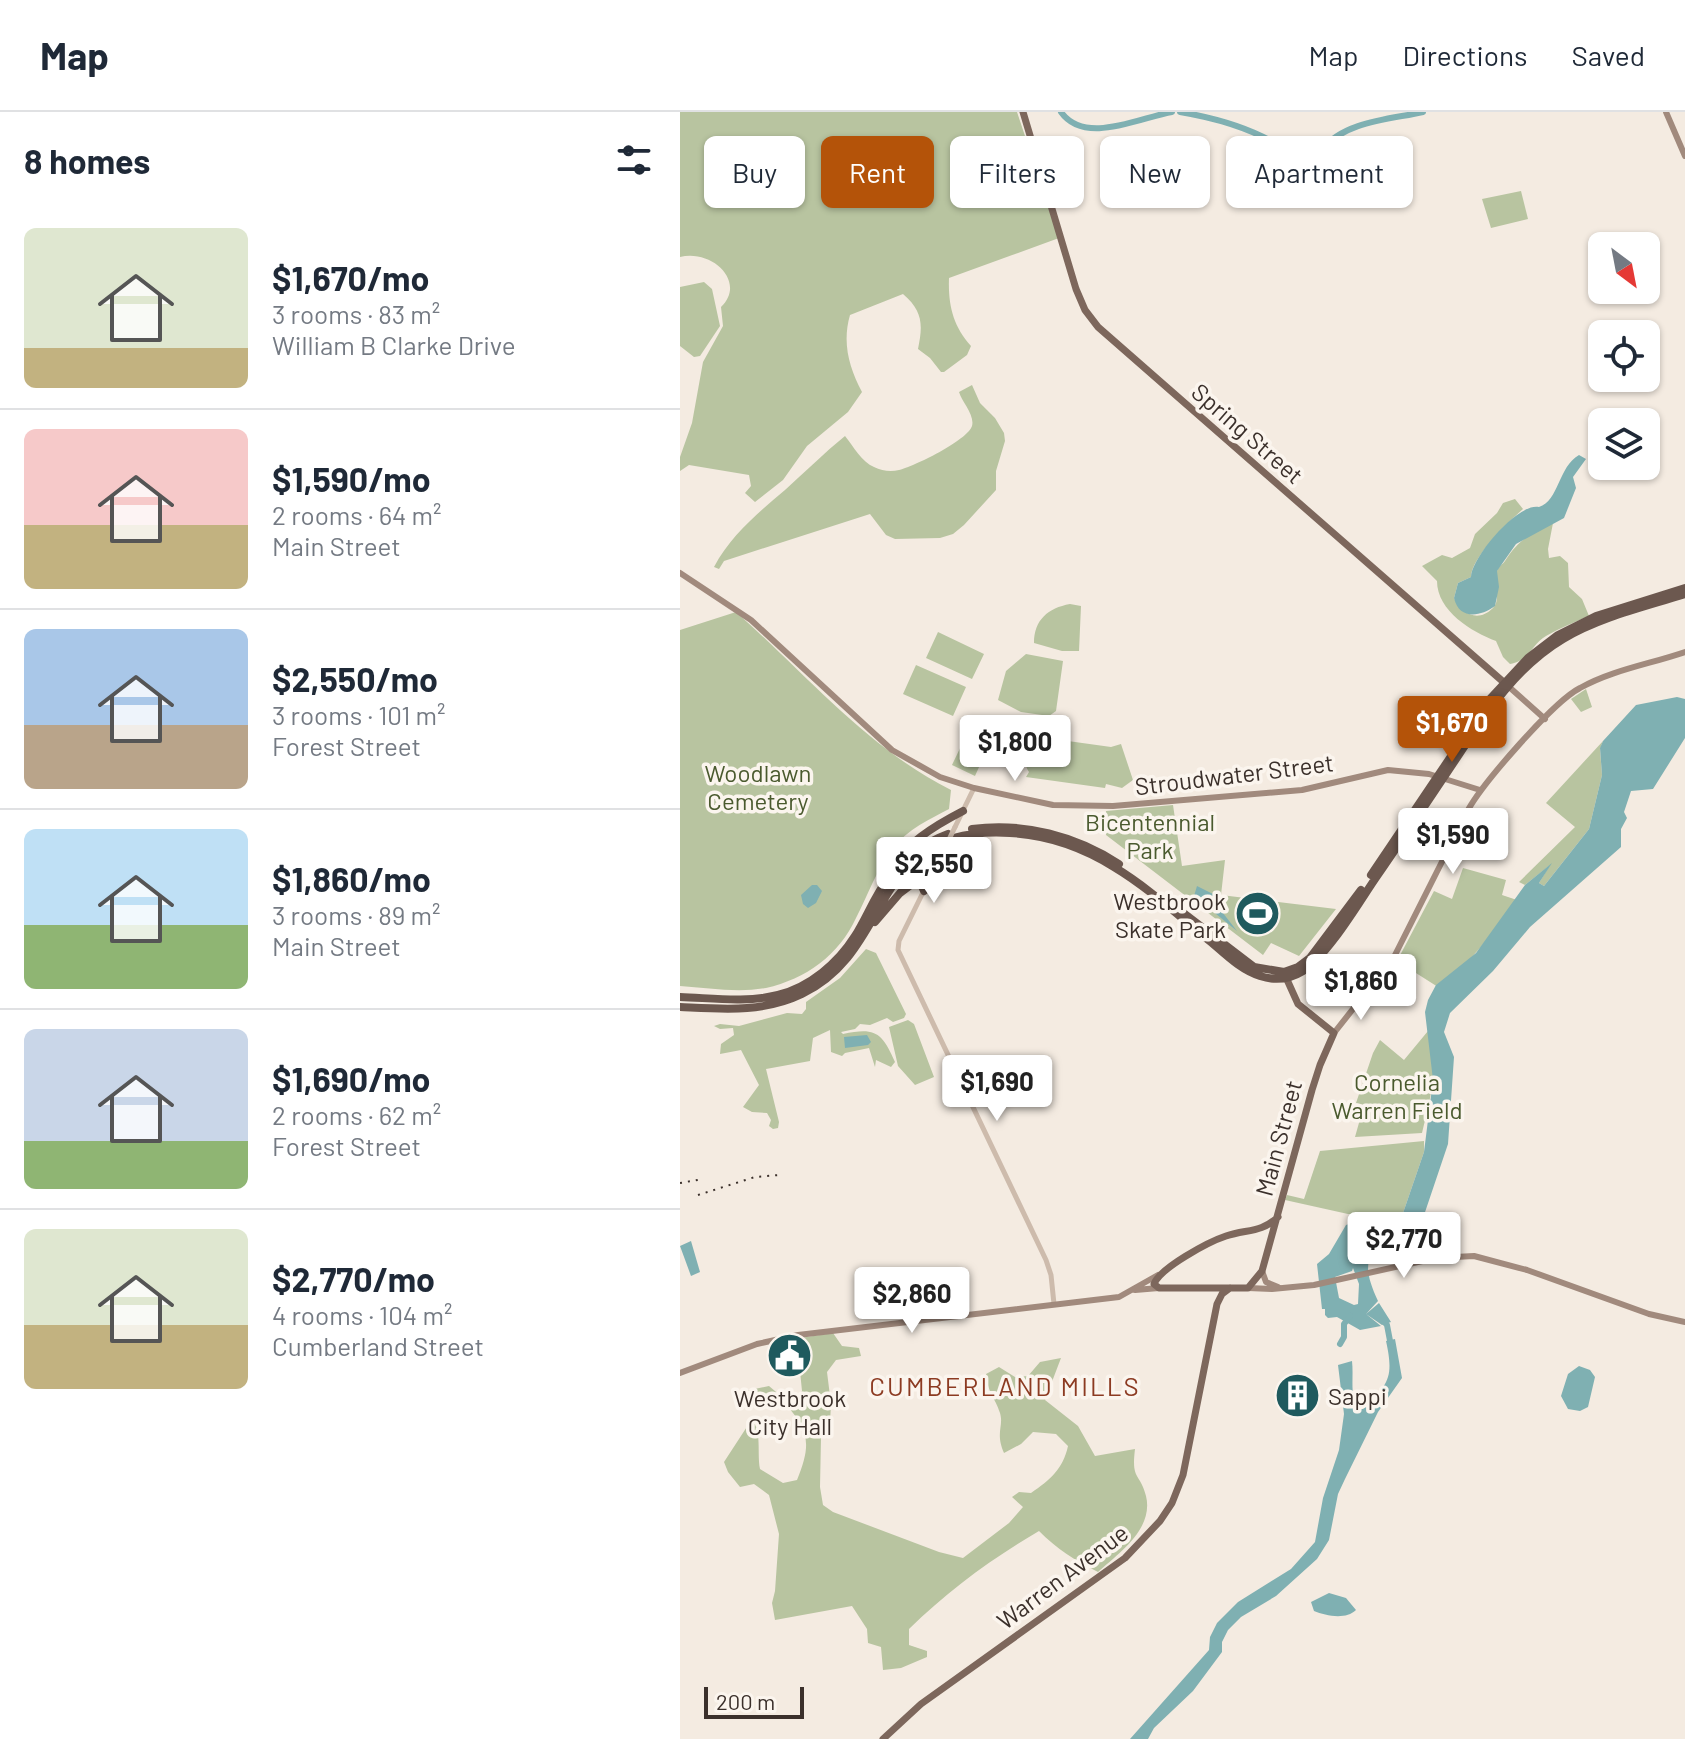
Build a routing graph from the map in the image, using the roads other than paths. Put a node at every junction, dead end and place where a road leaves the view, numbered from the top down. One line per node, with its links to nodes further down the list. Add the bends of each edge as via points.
1 (1023, 112): 8 (main road, Spring Street, via 1076,289 1098,327)
2 (1666, 112): 3 (main road)
3 (1685, 156)
4 (680, 573): 11 (main road, Stroudwater Street, via 745,615 891,749 940,777)
5 (1685, 588): 8 (highway, via 1575,625 1528,658)
6 (1685, 594): 8 (highway, via 1580,630)
7 (1685, 652): 9 (main road, Main Street, via 1578,689)
8 (1506, 684): 9 (main road, Spring Street); 10 (highway)
9 (1545, 719): 12 (main road, Main Street)
10 (1441, 776): 11 (main road, Stroudwater Street, via 1381,770 1307,789 1101,806 1053,805); 12 (main road, Stroudwater Street); 20 (highway, via 1321,954 1307,968)
11 (974, 788): 13 (street)
12 (1480, 790): 23 (main road, Main Street, via 1394,957)
13 (963, 811): 14 (highway)
14 (953, 823): 15 (street, bridge); 18 (highway, via 926,831 902,852)
15 (937, 865): 16 (highway); 17 (street)
16 (912, 882): 17 (highway, via 920,882); 19 (highway)
17 (924, 891): 35 (street, via 898,950 1046,1260)
18 (873, 903): 20 (highway, via 899,865 935,840 984,827 1033,830 1108,856 1254,967); 21 (highway, via 833,963 788,992 750,999)
19 (866, 931): 20 (highway, via 895,880 926,852 964,835 1021,834 1060,842 1106,862 1247,970 1267,978); 22 (highway, via 838,968 799,996 744,1009)
20 (1285, 975): 23 (main road, via 1298,1004)
21 (680, 997)
22 (680, 1007)
23 (1334, 1033): 24 (main road, Main Street, via 1312,1090)
24 (1278, 1217): 25 (main road, Main Street); 26 (main road)
25 (1265, 1228): 26 (main road); 28 (main road, Main Street, via 1223,1237)
26 (1269, 1240): 27 (main road)
27 (1262, 1271): 30 (main road, via 1266,1282); 33 (main road)
28 (1159, 1274): 31 (main road, via 1154,1281); 34 (main road, Main Street)
29 (1206, 1287): 31 (main road); 32 (main road); 36 (main road)
30 (1278, 1287): 33 (main road); 37 (main road, via 1474,1256)
31 (1159, 1288): 34 (main road)
32 (1230, 1288): 33 (main road); 36 (main road, Warren Avenue)
33 (1248, 1288)
34 (1135, 1290): 35 (main road, Main Street, via 1119,1297)
35 (1054, 1304): 38 (main road, Main Street, via 798,1335 757,1344)
36 (1217, 1304): 39 (main road, Warren Avenue, via 1183,1475 1160,1521 1118,1563 921,1704)
37 (1685, 1322)
38 (680, 1373)
39 (883, 1739)

